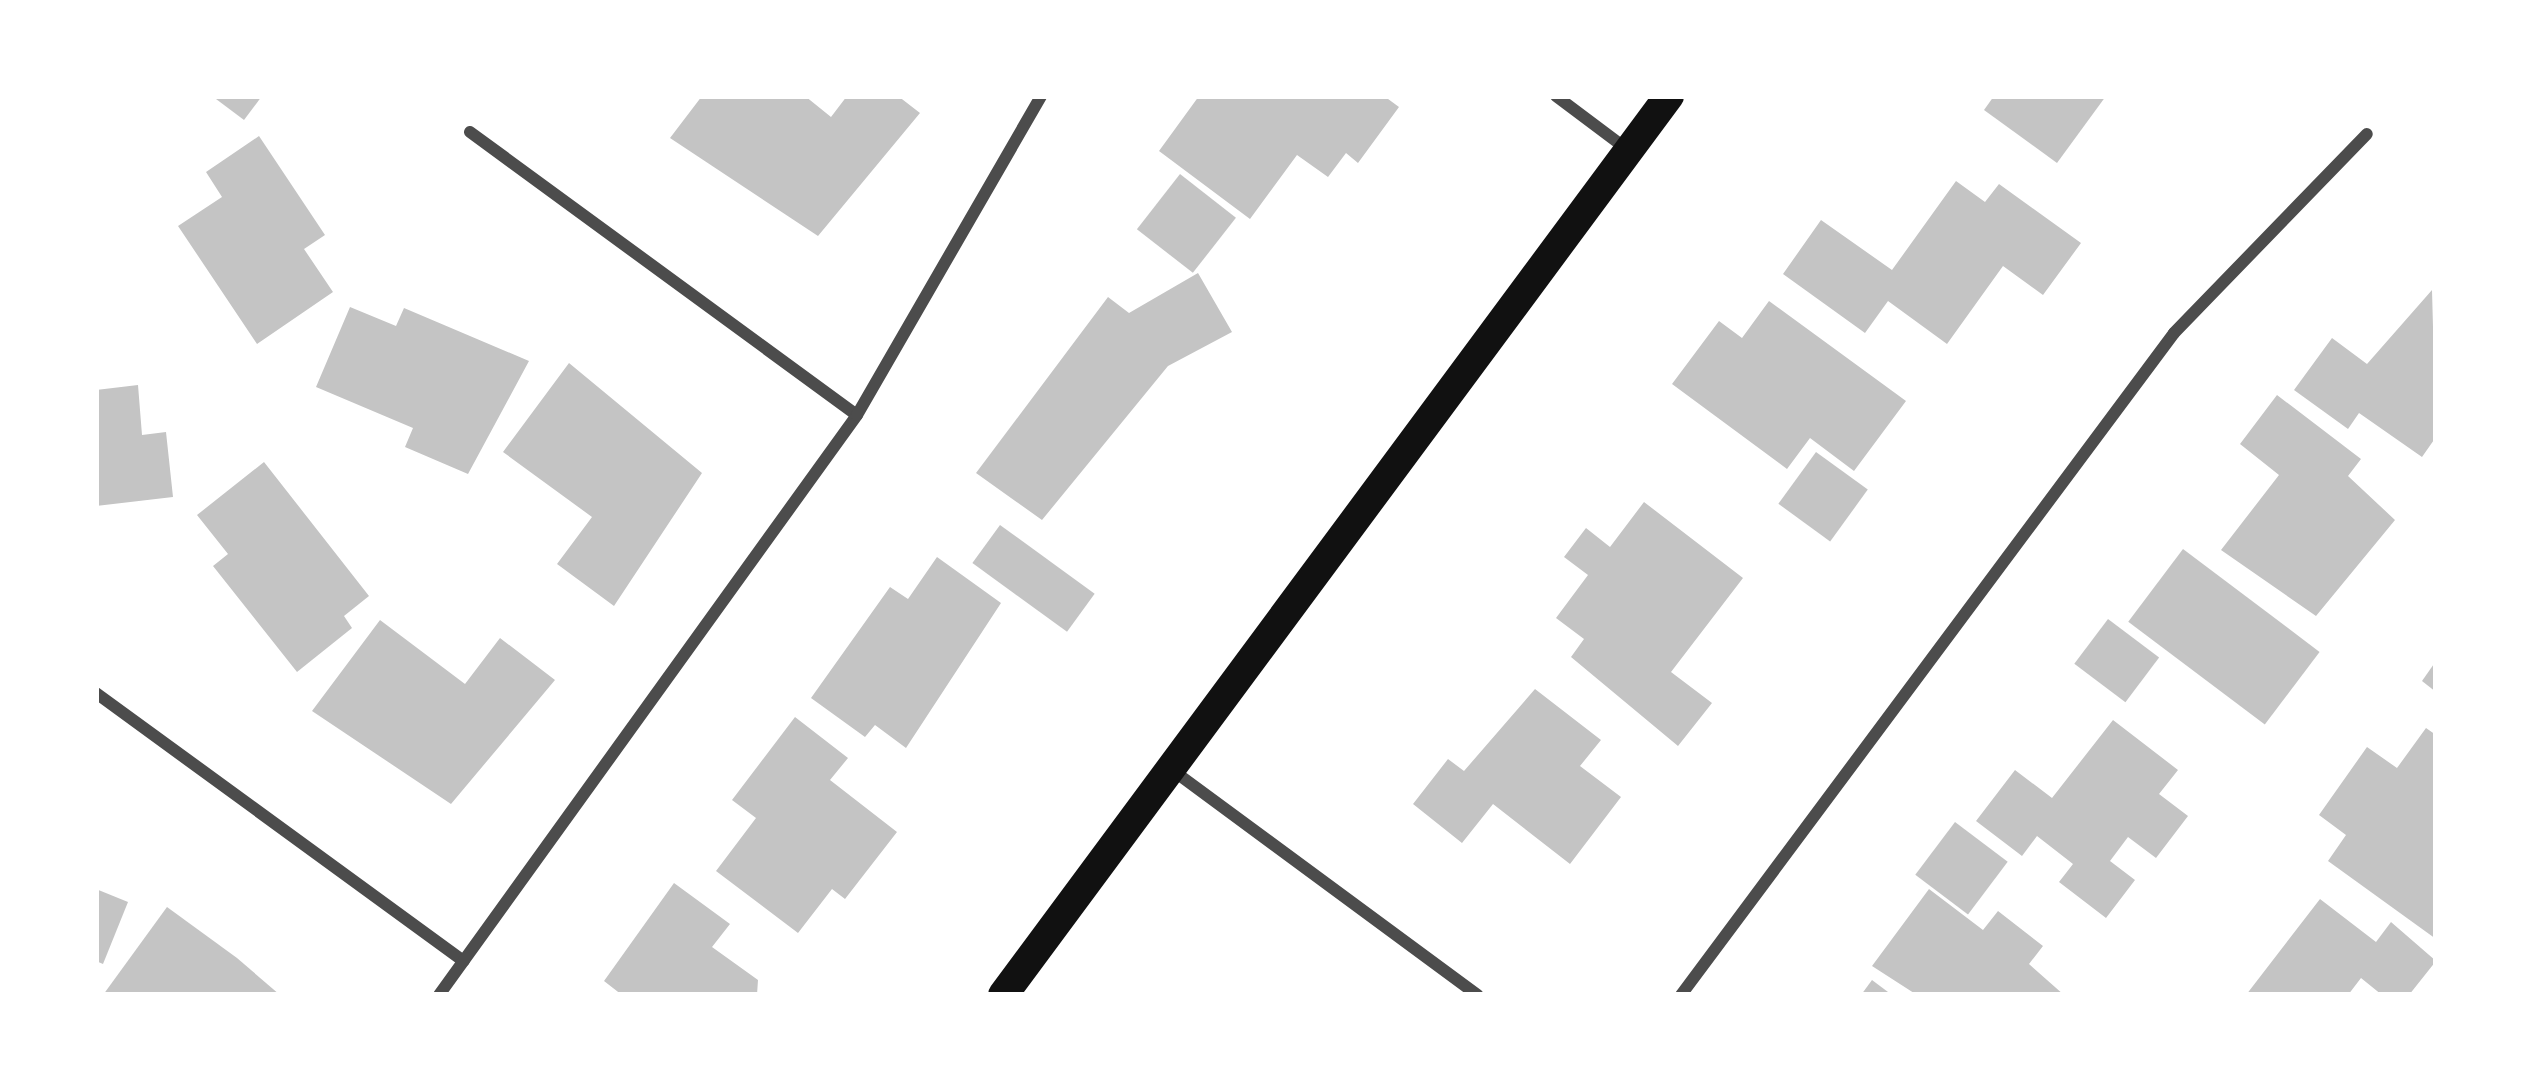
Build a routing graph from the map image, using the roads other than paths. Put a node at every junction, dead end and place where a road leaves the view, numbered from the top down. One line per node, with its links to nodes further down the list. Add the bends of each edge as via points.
1 (1041, 96): 7 (street)
2 (1556, 96): 6 (street)
3 (1670, 96): 6 (main road)
4 (470, 132): 7 (street)
5 (2367, 134): 14 (street, via 2174,333)
6 (1629, 151): 9 (main road)
7 (857, 415): 10 (street)
8 (96, 693): 10 (street)
9 (1171, 770): 12 (main road); 13 (street)
10 (464, 961): 11 (street)
11 (439, 995)
12 (1003, 995)
13 (1478, 995)
14 (1681, 995)

